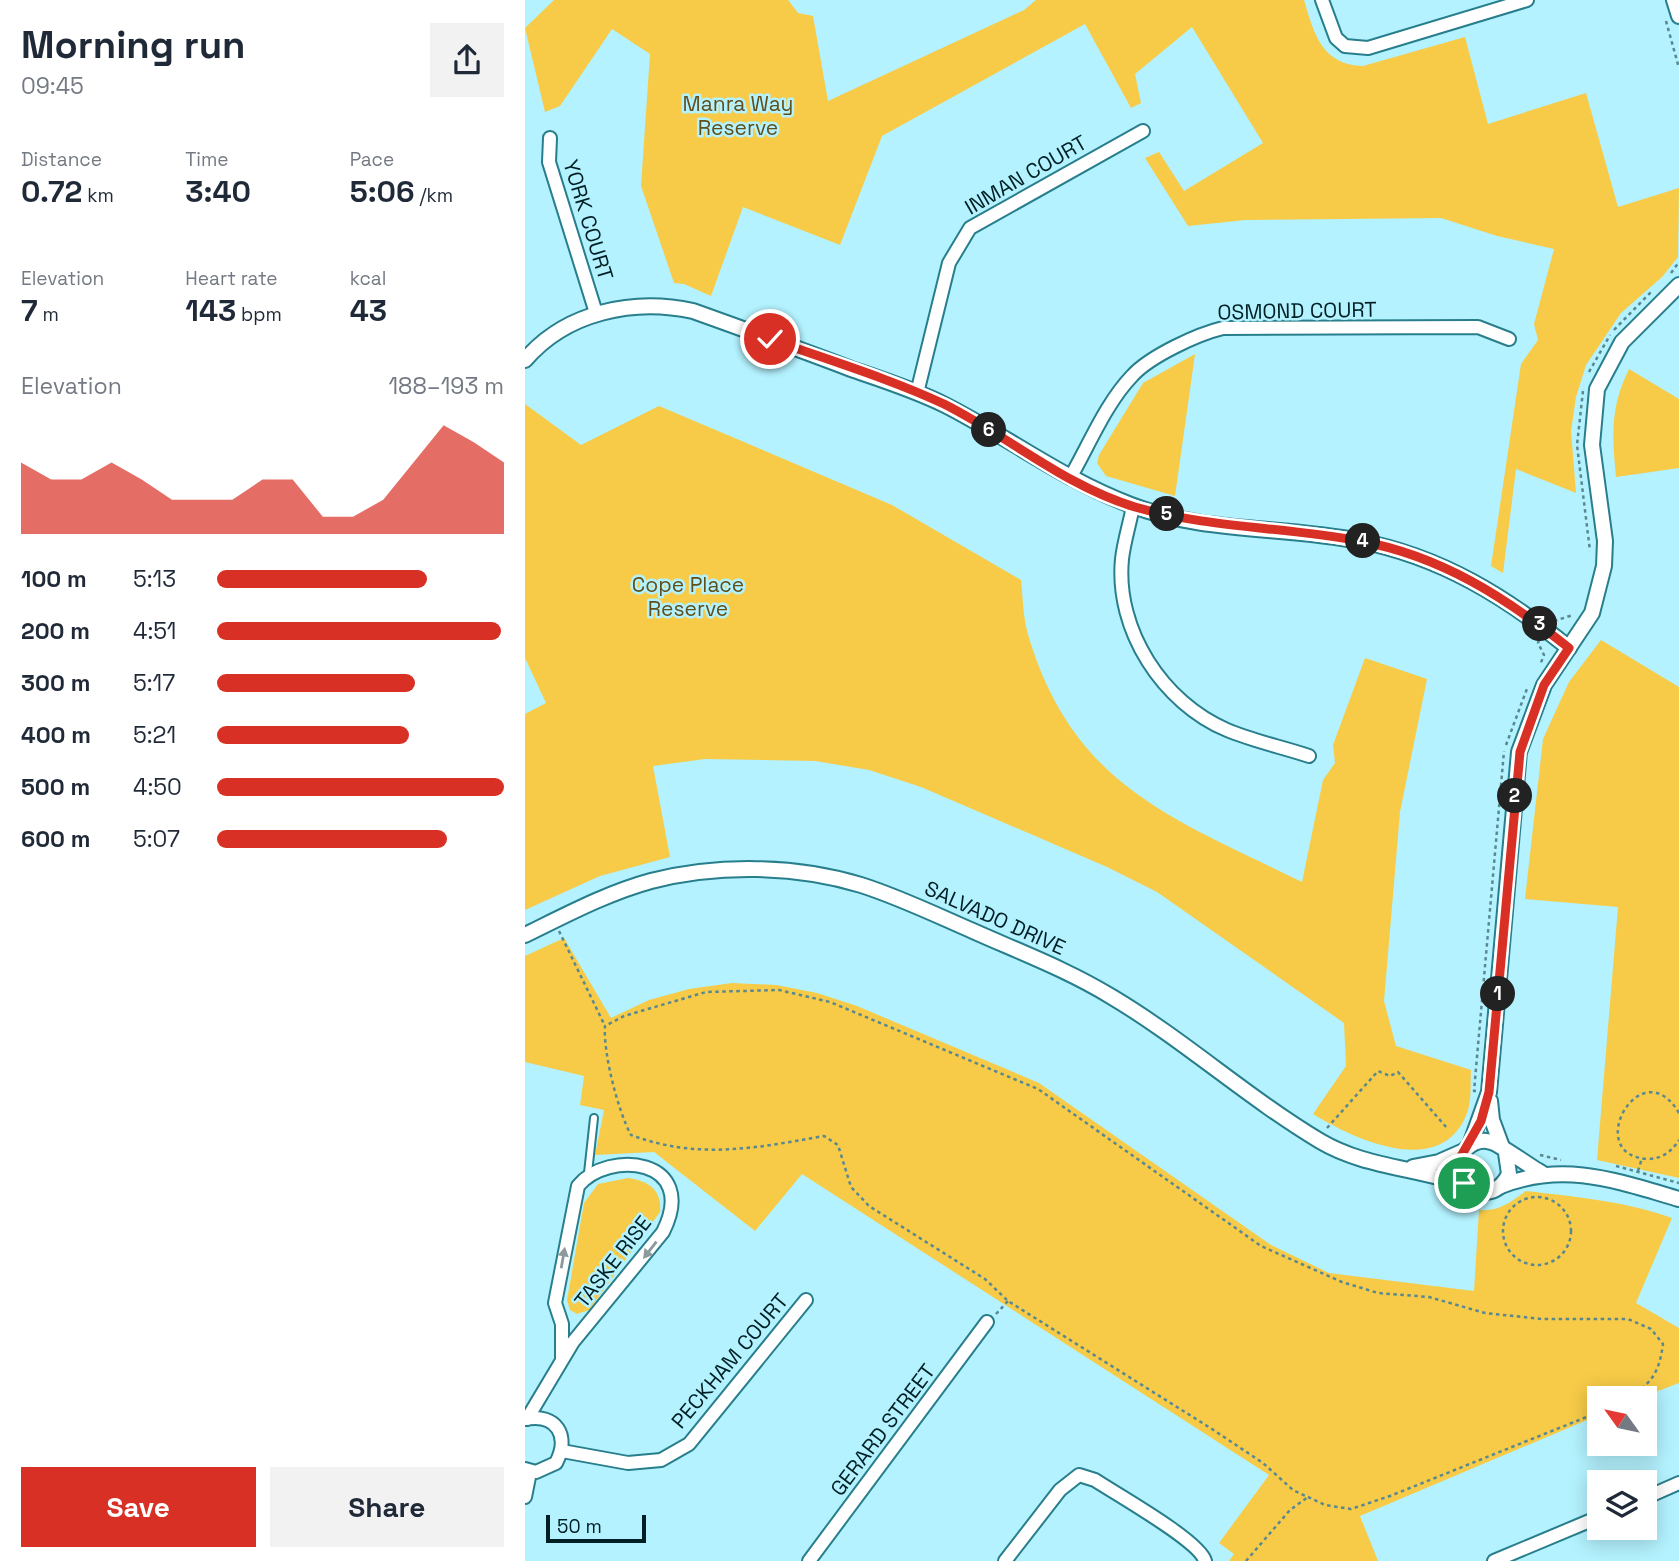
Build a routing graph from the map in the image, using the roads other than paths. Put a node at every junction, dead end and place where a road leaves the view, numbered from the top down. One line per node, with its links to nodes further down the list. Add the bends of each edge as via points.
1 (1322, 0): 2 (street, via 1336,38 1356,49)
2 (1527, 0)
3 (1674, 0): 4 (street)
4 (1679, 16)
5 (1143, 131): 11 (street, INMAN COURT, via 970,228 950,263)
6 (550, 138): 8 (street, YORK COURT, via 549,162)
7 (1679, 285): 14 (street, via 1622,342 1597,389 1592,445 1604,566 1592,613)
8 (596, 313): 10 (street, via 557,332); 11 (street, via 637,305 693,311)
9 (1509, 339): 12 (street, OSMOND COURT, via 1478,327 1211,331 1153,360 1130,378)
10 (525, 360)
11 (917, 393): 12 (street)
12 (1070, 478): 13 (street)
13 (1133, 506): 14 (street, via 1221,524 1359,540 1430,560 1474,580 1528,614); 15 (street, via 1122,560 1123,592 1132,630 1148,662 1195,713 1227,730)
14 (1569, 648): 17 (street, via 1544,685 1520,752)
15 (1309, 756)
16 (525, 934): 21 (street, SALVADO DRIVE, via 591,902 651,881 706,872 762,869 858,884 1075,976 1113,997 1321,1142 1373,1164)
17 (1489, 1092): 19 (street); 20 (street, via 1492,1120)
18 (594, 1118): 22 (lane, TASKE RISE)
19 (1467, 1148): 20 (street, SALVADO DRIVE, via 1486,1141); 21 (street, SALVADO DRIVE, via 1439,1162); 24 (street, via 1458,1167)
20 (1504, 1150): 23 (street, SALVADO DRIVE); 25 (street, via 1509,1174)
21 (1408, 1168): 24 (street, SALVADO DRIVE)
22 (588, 1173): 29 (street, TASKE RISE, one-way to 22, via 555,1303 573,1202); 30 (street, TASKE RISE, one-way to 30, via 650,1168 665,1178 674,1193 673,1213 663,1232)
23 (1542, 1173): 25 (street, SALVADO DRIVE); 26 (street, SALVADO DRIVE, via 1583,1174)
24 (1471, 1188): 25 (street, SALVADO DRIVE)
25 (1504, 1193)
26 (1679, 1199)
27 (806, 1300): 35 (street, PECKHAM COURT, via 689,1444 661,1460 628,1463)
28 (988, 1322): 41 (street, GERARD STREET)
29 (562, 1324): 30 (street, TASKE RISE); 31 (street, TASKE RISE)
30 (586, 1328): 31 (street, TASKE RISE)
31 (562, 1360): 32 (street, TASKE RISE)
32 (546, 1388): 33 (street, TASKE RISE); 34 (street, via 545,1411)
33 (526, 1419): 34 (street, via 540,1417)
34 (551, 1422): 35 (street, via 559,1430)
35 (562, 1451): 36 (street, via 546,1470)
36 (527, 1470): 39 (street)
37 (1679, 1483): 38 (street)
38 (1657, 1493)
39 (525, 1497)
40 (1587, 1522): 44 (street)
41 (809, 1561)
42 (1005, 1561): 43 (street, via 1061,1490 1079,1475 1188,1540)
43 (1205, 1561)
44 (1494, 1561)

